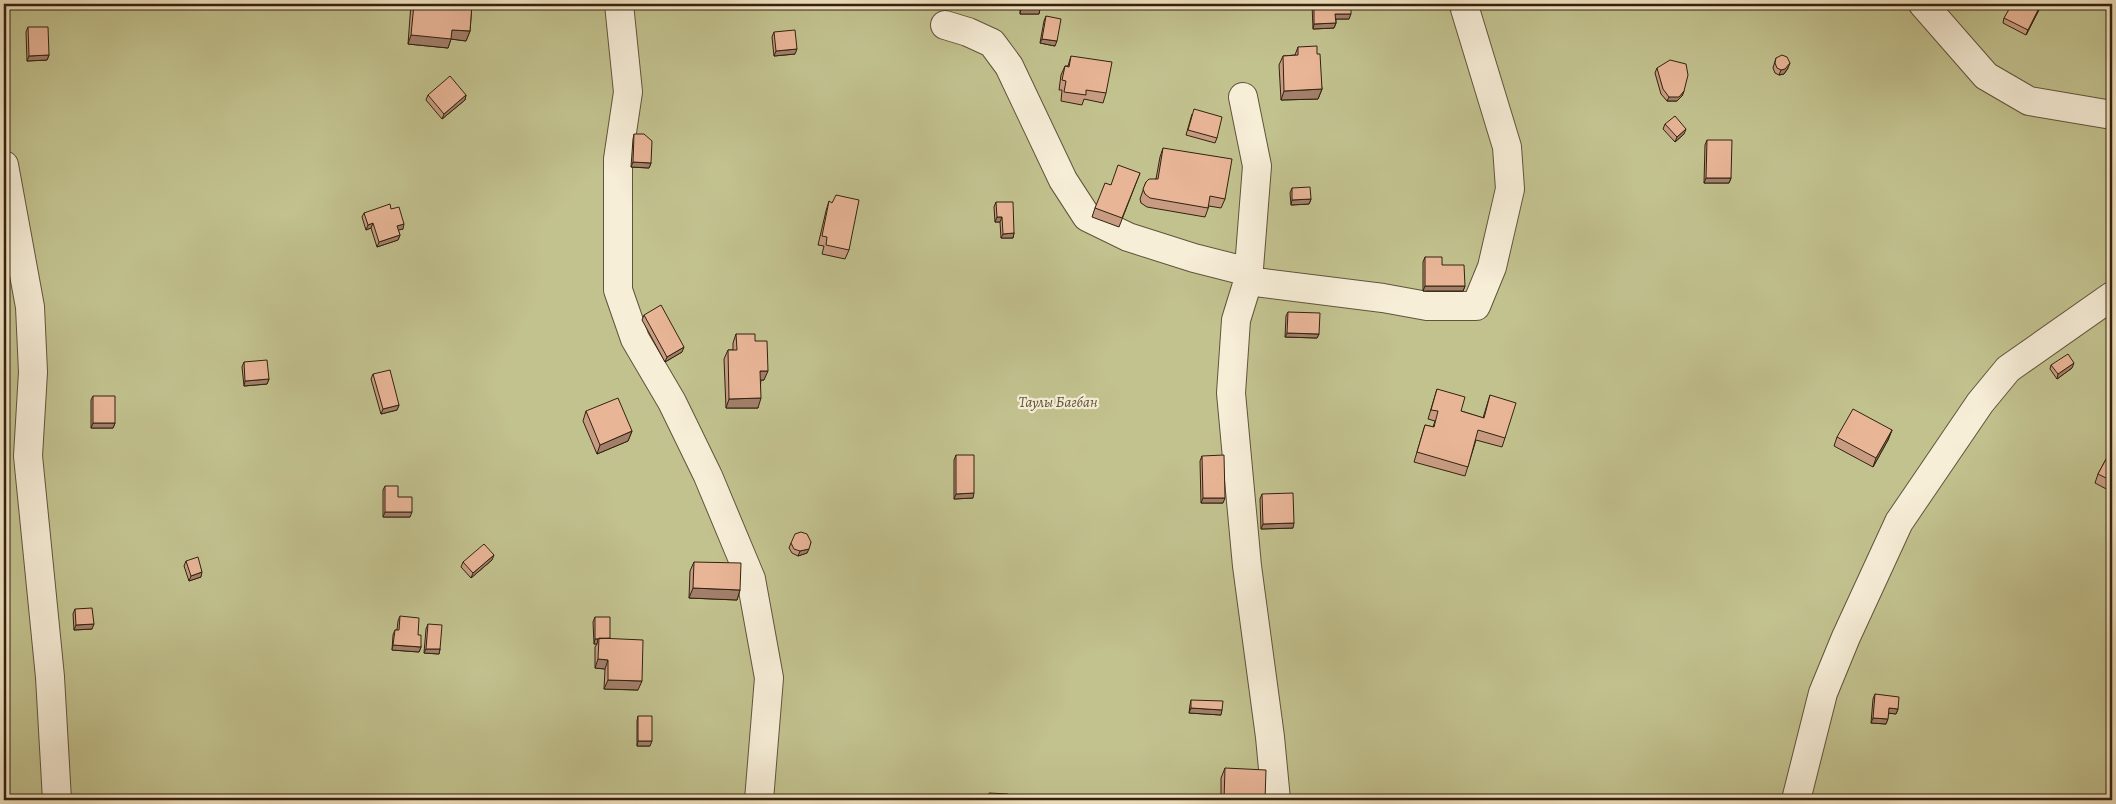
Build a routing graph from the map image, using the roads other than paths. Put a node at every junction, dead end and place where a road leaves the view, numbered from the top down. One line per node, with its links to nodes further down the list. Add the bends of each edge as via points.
1 (619, 4): 11 (street, via 628,92 618,159 618,290 635,339 672,402 708,476 751,579 768,678)
2 (1466, 4): 8 (street, via 1507,147 1510,189 1492,267 1476,306 1427,306)
3 (1923, 4): 6 (street, via 1986,76 2029,101)
4 (945, 25): 8 (street, via 992,43 1009,66 1063,180 1087,218 1128,237)
5 (1243, 97): 8 (street, via 1257,166)
6 (2112, 115)
7 (4, 165): 10 (street, via 30,307 34,372 28,456 50,677)
8 (1248, 276): 12 (street, via 1236,320 1231,393 1247,566)
9 (2112, 296): 13 (street, via 2008,369 1980,403 1900,522 1823,693)
10 (57, 800)
11 (759, 800)
12 (1276, 800)
13 (1796, 800)

